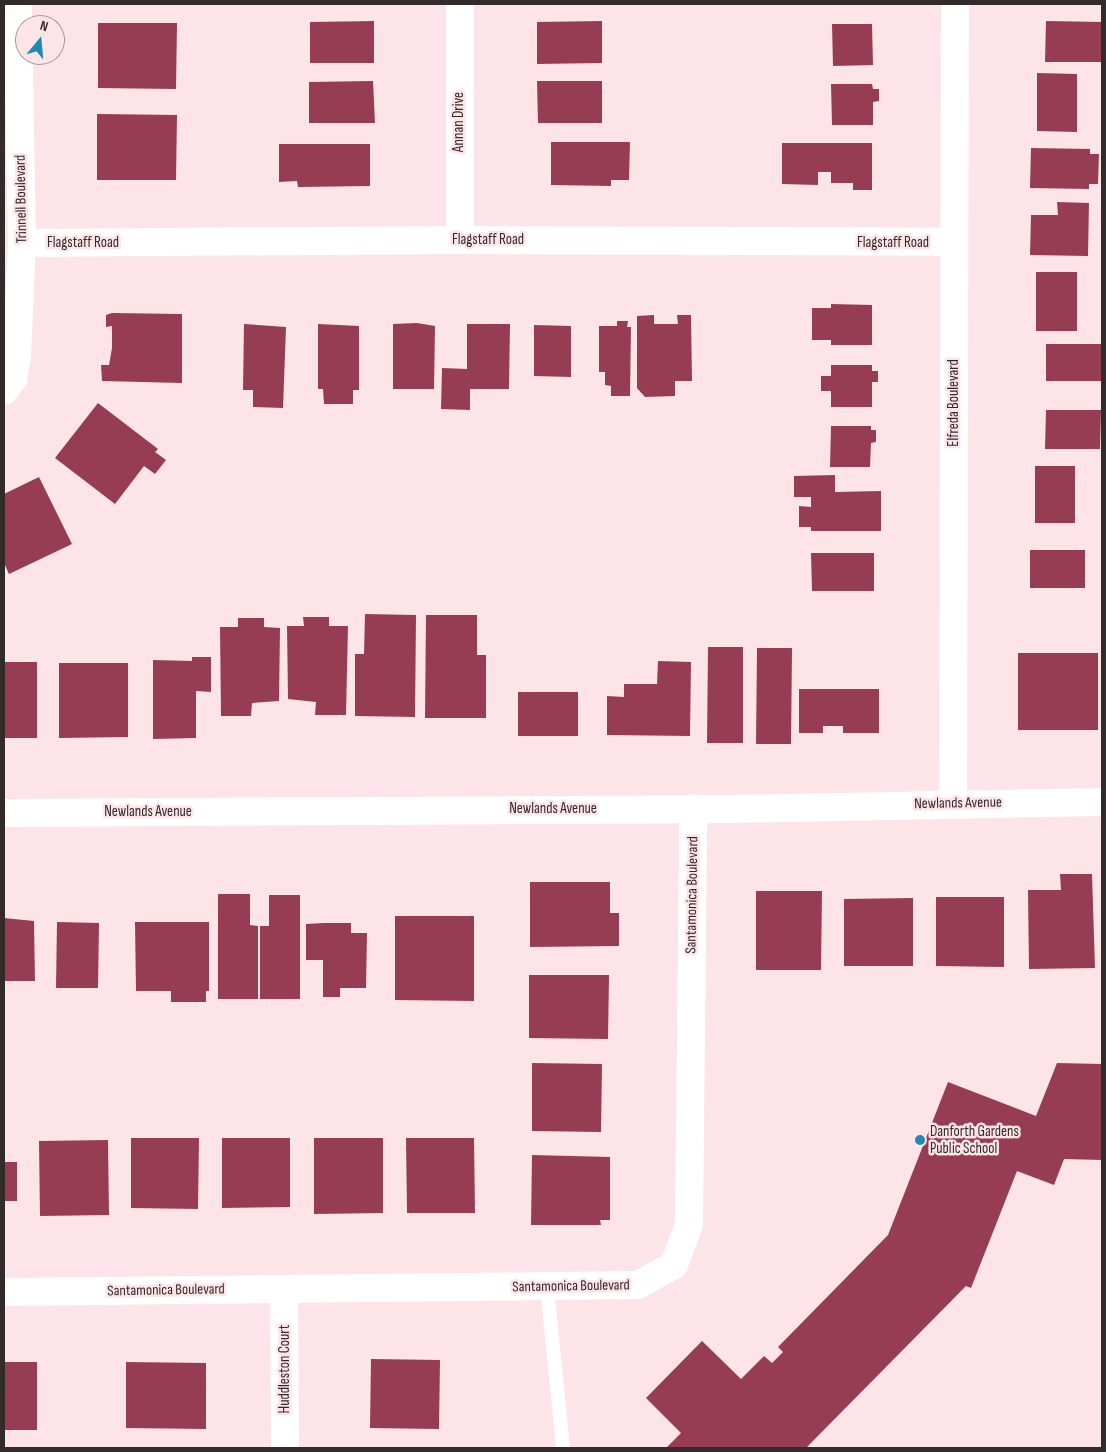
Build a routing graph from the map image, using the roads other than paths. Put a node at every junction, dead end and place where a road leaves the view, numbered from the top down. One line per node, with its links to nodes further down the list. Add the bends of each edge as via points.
1 (460, 4): 4 (street, Annan Drive)
2 (955, 4): 5 (street, Elfreda Boulevard)
3 (13, 7): 6 (street, Trinnell Boulevard)
4 (460, 240): 5 (street, Flagstaff Road); 6 (street, Flagstaff Road)
5 (954, 242): 8 (street, Elfreda Boulevard)
6 (22, 243): 7 (street, Trinnell Boulevard, via 17,357 13,379)
7 (4, 391)
8 (953, 802): 9 (street, Newlands Avenue); 10 (street, Newlands Avenue)
9 (1102, 802)
10 (694, 808): 11 (street, Newlands Avenue); 12 (street, Santamonica Boulevard, via 689,1224 674,1265 638,1285)
11 (4, 813)
12 (548, 1287): 13 (street, Santamonica Boulevard); 16 (lane)
13 (284, 1289): 14 (street, Santamonica Boulevard); 15 (street, Huddleston Court)
14 (4, 1292)
15 (286, 1448)
16 (563, 1448)

